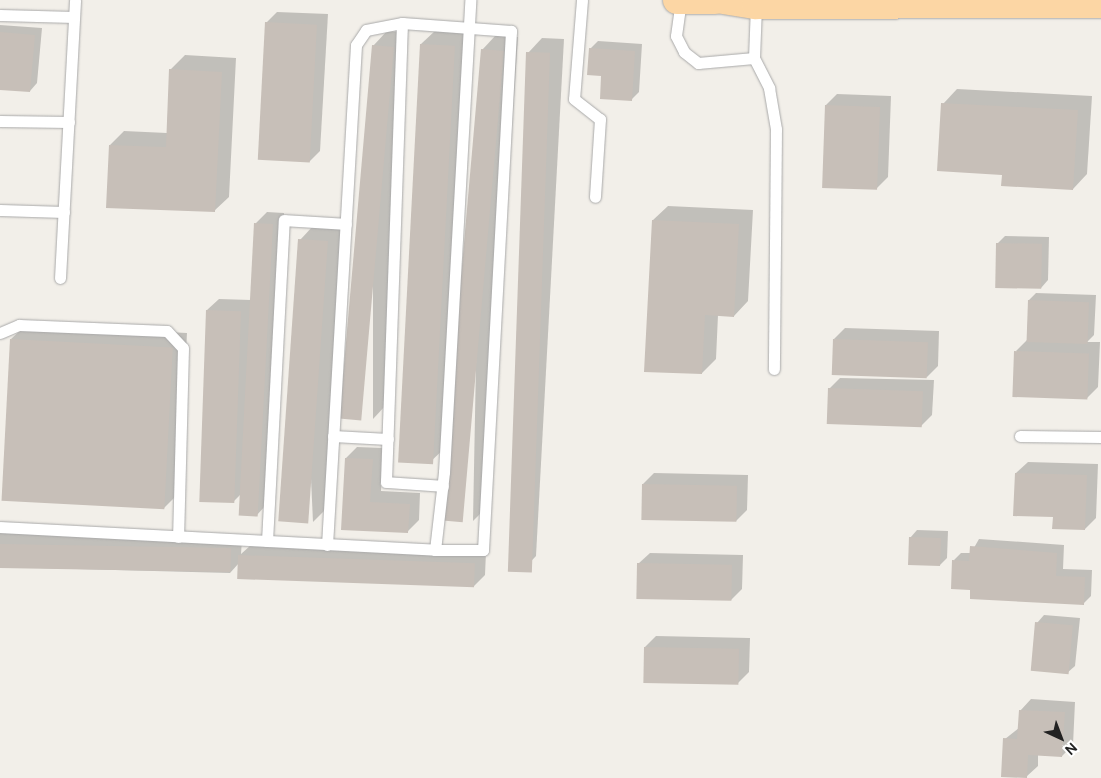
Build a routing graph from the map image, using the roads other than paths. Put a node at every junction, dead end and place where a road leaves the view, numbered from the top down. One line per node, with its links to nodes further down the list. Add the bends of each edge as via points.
1 (75, 0): 10 (lane)
2 (470, 0): 12 (lane)
3 (582, 0): 16 (lane, via 574,99 600,119)
4 (679, 0): 5 (main road); 13 (lane, via 676,36 684,52 698,63)
5 (715, 0)
6 (723, 0): 8 (main road)
7 (1101, 4): 8 (main road)
8 (756, 5): 13 (lane)
9 (0, 15): 10 (lane)
10 (74, 17): 15 (lane)
11 (402, 23): 12 (lane); 19 (lane, via 366,30 356,45); 26 (lane)
12 (468, 29): 27 (lane); 32 (lane, via 512,31 483,550)
13 (754, 58): 22 (lane, via 769,88 776,129)
14 (0, 121): 15 (lane)
15 (69, 122): 18 (lane)
16 (594, 197)
17 (0, 210): 18 (lane)
18 (64, 212): 20 (lane)
19 (346, 224): 23 (lane); 30 (lane, via 284,220)
20 (60, 278)
21 (0, 332): 29 (lane, via 19,325 167,331 183,348)
22 (774, 369)
23 (333, 436): 26 (lane); 31 (lane)
24 (1020, 436): 25 (lane)
25 (1101, 437)
26 (388, 439): 27 (lane, via 386,482)
27 (443, 486): 32 (lane)
28 (0, 527): 29 (lane)
29 (178, 537): 30 (lane)
30 (267, 541): 31 (lane)
31 (327, 544): 32 (lane)
32 (435, 550)

